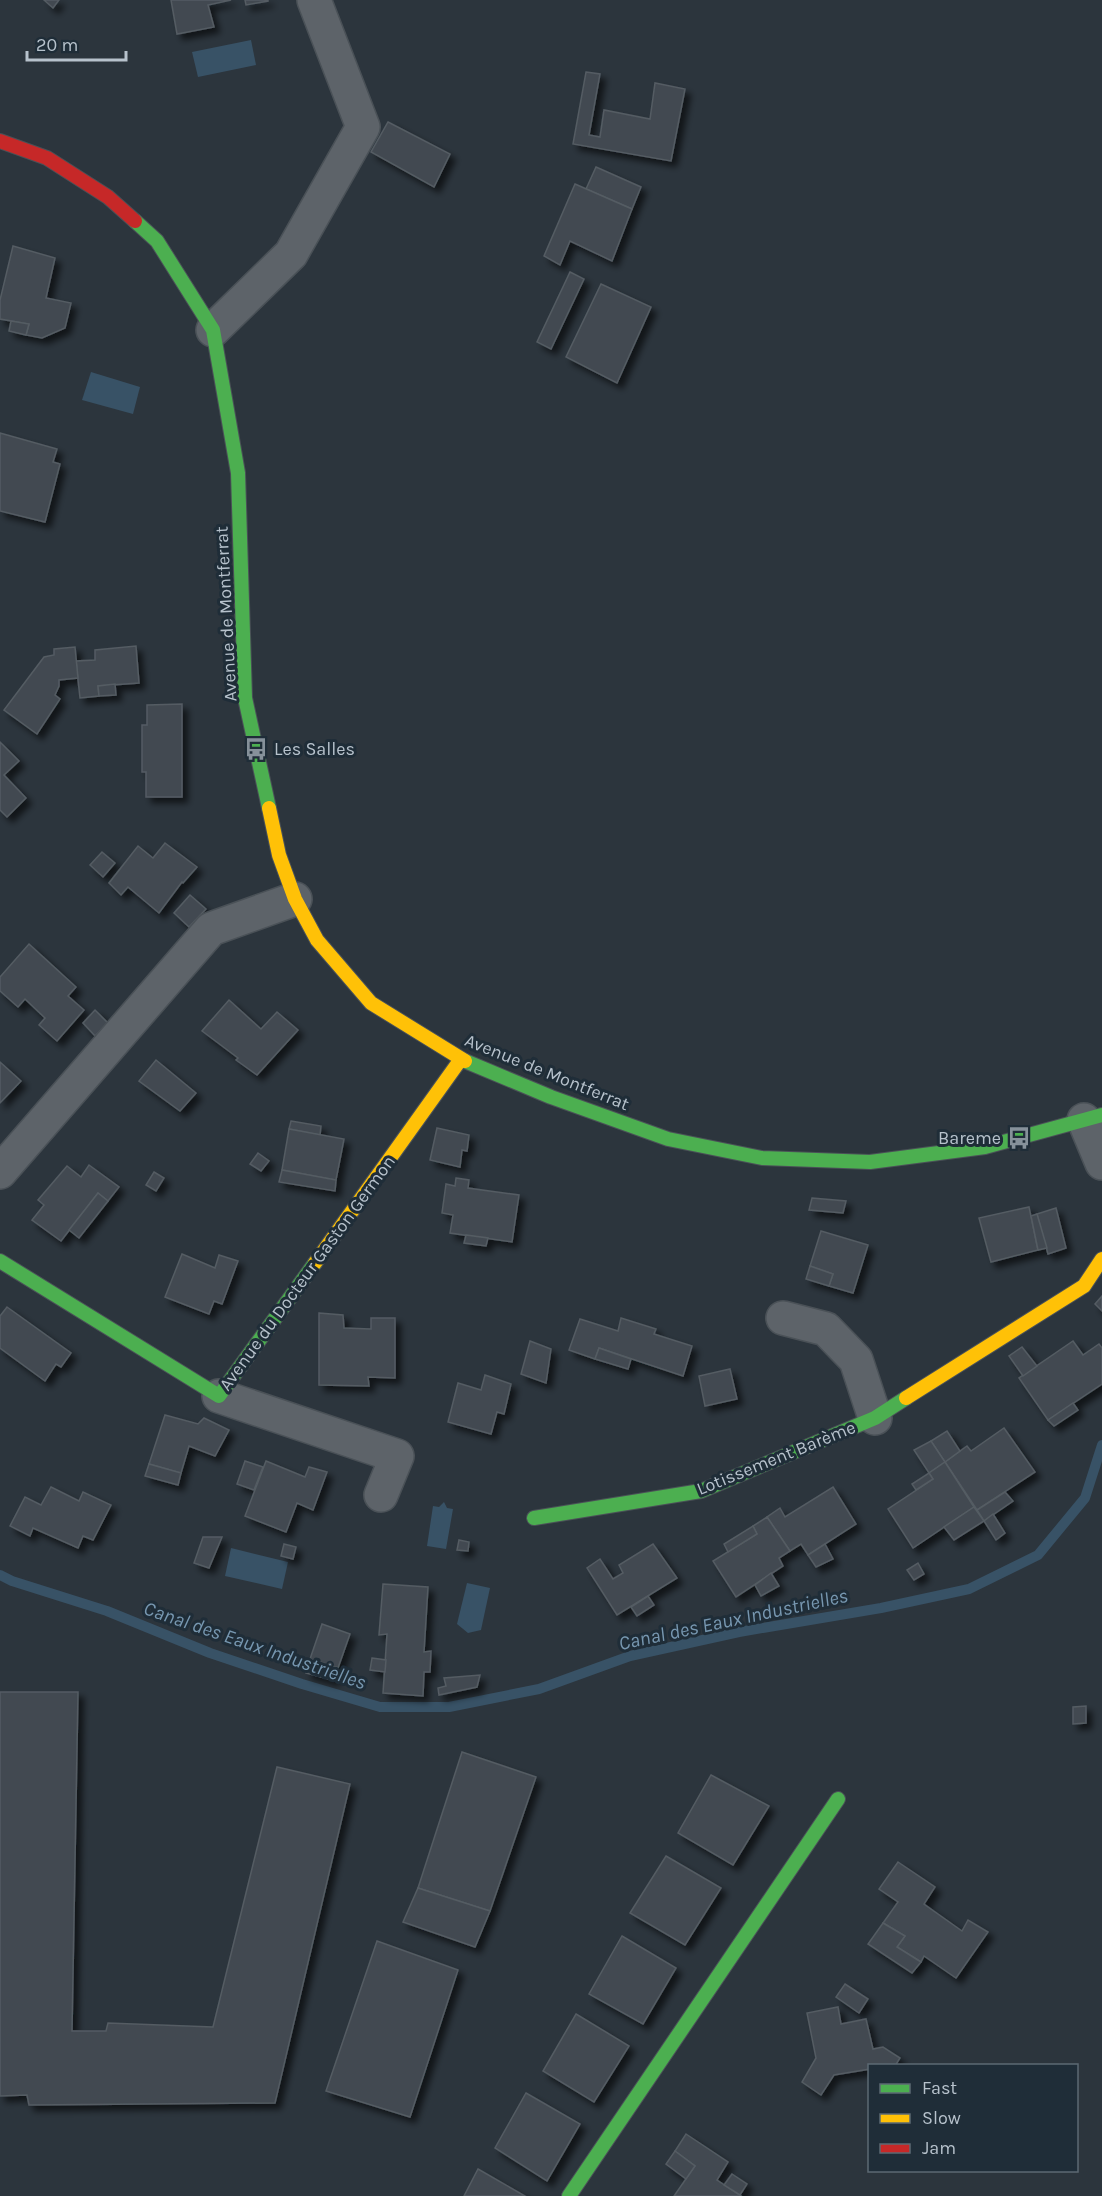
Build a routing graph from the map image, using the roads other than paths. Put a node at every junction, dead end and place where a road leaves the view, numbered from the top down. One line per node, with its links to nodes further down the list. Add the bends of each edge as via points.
1 (314, 0): 3 (street, via 363,127 291,254)
2 (0, 141): 3 (street, Avenue de Montferrat, via 47,158 108,197 157,241)
3 (213, 330): 4 (street, Avenue de Montferrat, via 238,473 245,698 279,855)
4 (295, 899): 5 (street, Avenue de Montferrat, via 316,940 371,1003); 8 (street, via 211,929)
5 (461, 1059): 6 (street, Avenue de Montferrat, via 551,1097 668,1139 762,1158 870,1162 985,1147); 12 (street, Avenue du Docteur Gaston Germon)
6 (1093, 1117): 7 (street)
7 (1102, 1163)
8 (0, 1172)
9 (1102, 1259): 13 (street, Lotissement Barème, via 1084,1286)
10 (0, 1261): 12 (street, Avenue du Docteur Gaston Germon)
11 (783, 1318): 13 (street, Lotissement Barème, via 826,1329 856,1360)
12 (219, 1396): 14 (street, via 397,1456)
13 (875, 1418): 15 (street, Lotissement Barème, via 701,1491)
14 (381, 1495)
15 (534, 1518)
16 (838, 1799): 17 (street)
17 (570, 2196)

